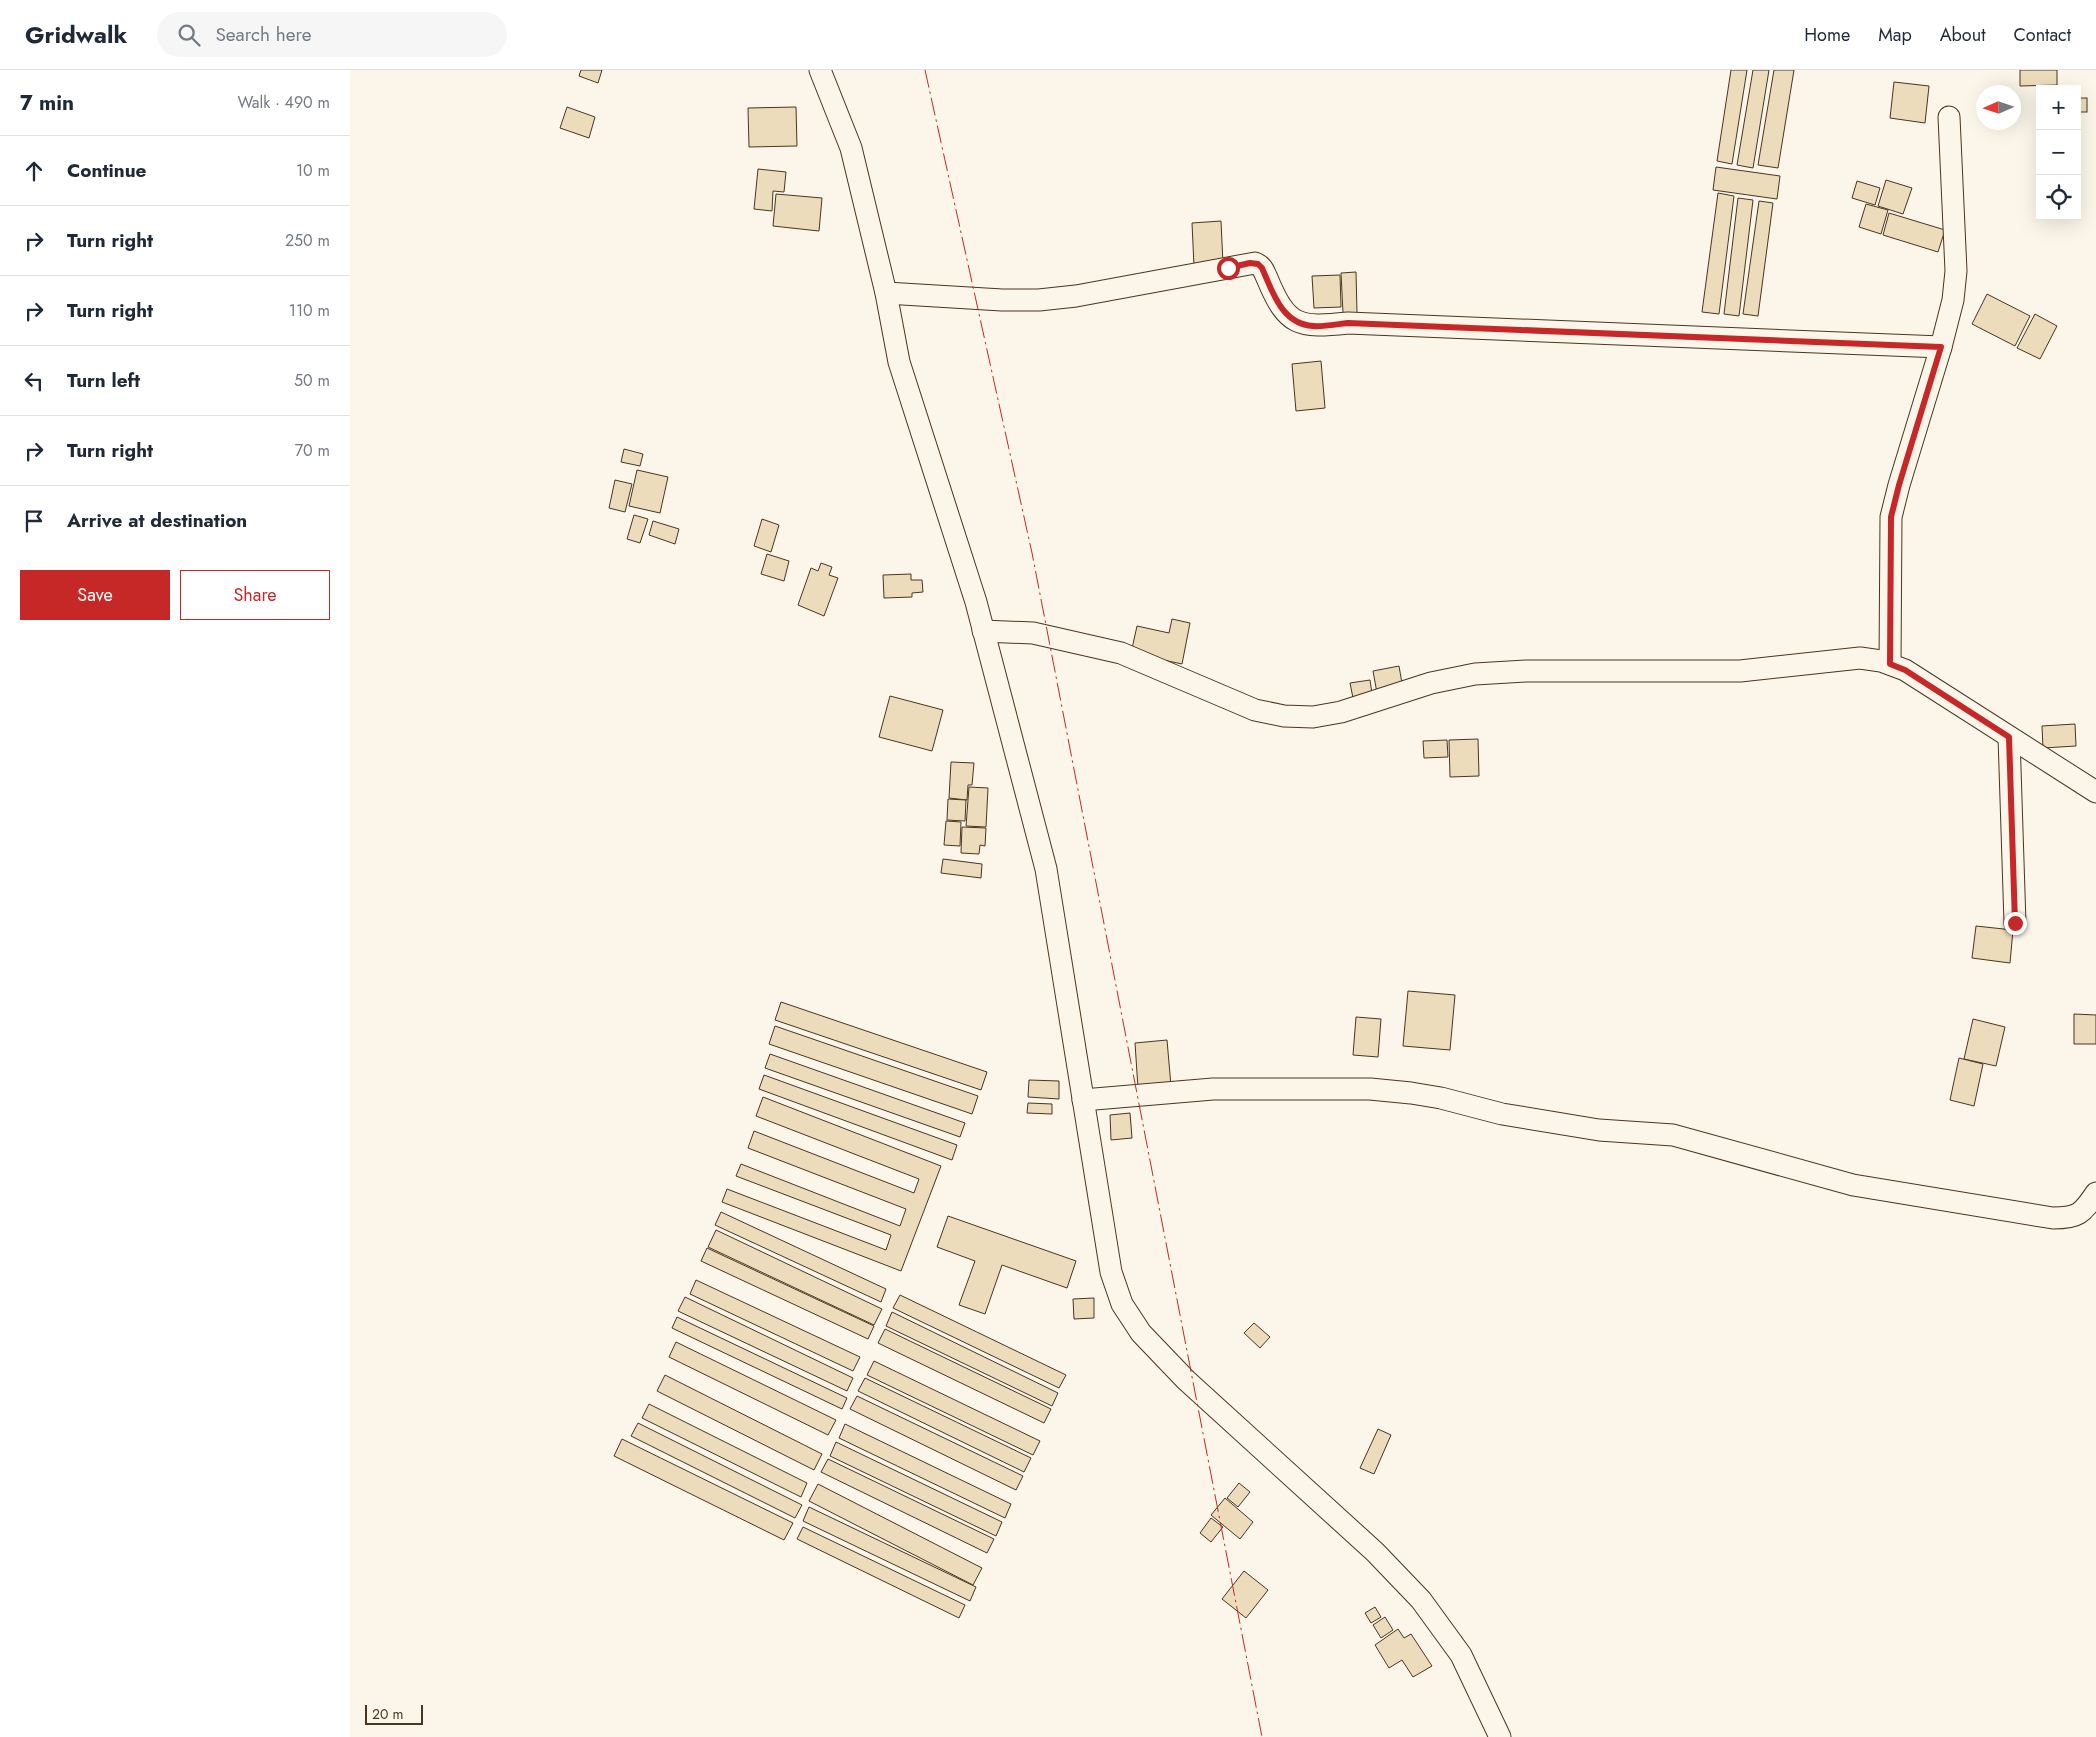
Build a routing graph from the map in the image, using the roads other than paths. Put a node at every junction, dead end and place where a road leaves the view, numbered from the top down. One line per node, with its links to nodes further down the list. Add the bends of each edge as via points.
1 (820, 70): 3 (street, via 851,148)
2 (1950, 117): 4 (street, via 1956,271 1953,300)
3 (886, 293): 4 (street, via 1039,300 1255,264 1262,268 1276,301 1284,311 1300,324 1314,326 1348,323); 5 (street, via 899,362)
4 (1941, 347): 6 (street, via 1891,517)
5 (983, 631): 6 (street, via 1034,633 1106,648 1255,710 1284,716 1313,717 1341,712 1431,683 1475,674 1740,671 1860,658); 10 (street, via 1046,869)
6 (1890, 664): 7 (street, via 1905,670)
7 (2009, 737): 8 (street); 9 (street)
8 (2096, 792)
9 (2015, 923)
10 (1083, 1100): 11 (street, via 1213,1089 1411,1093 1502,1114 1599,1130 1673,1135 1853,1185 2053,1218 2078,1215); 12 (street, via 1110,1272 1122,1304 1141,1332 1186,1380 1375,1552 1421,1600 1460,1655)
11 (2096, 1193)
12 (1500, 1737)

